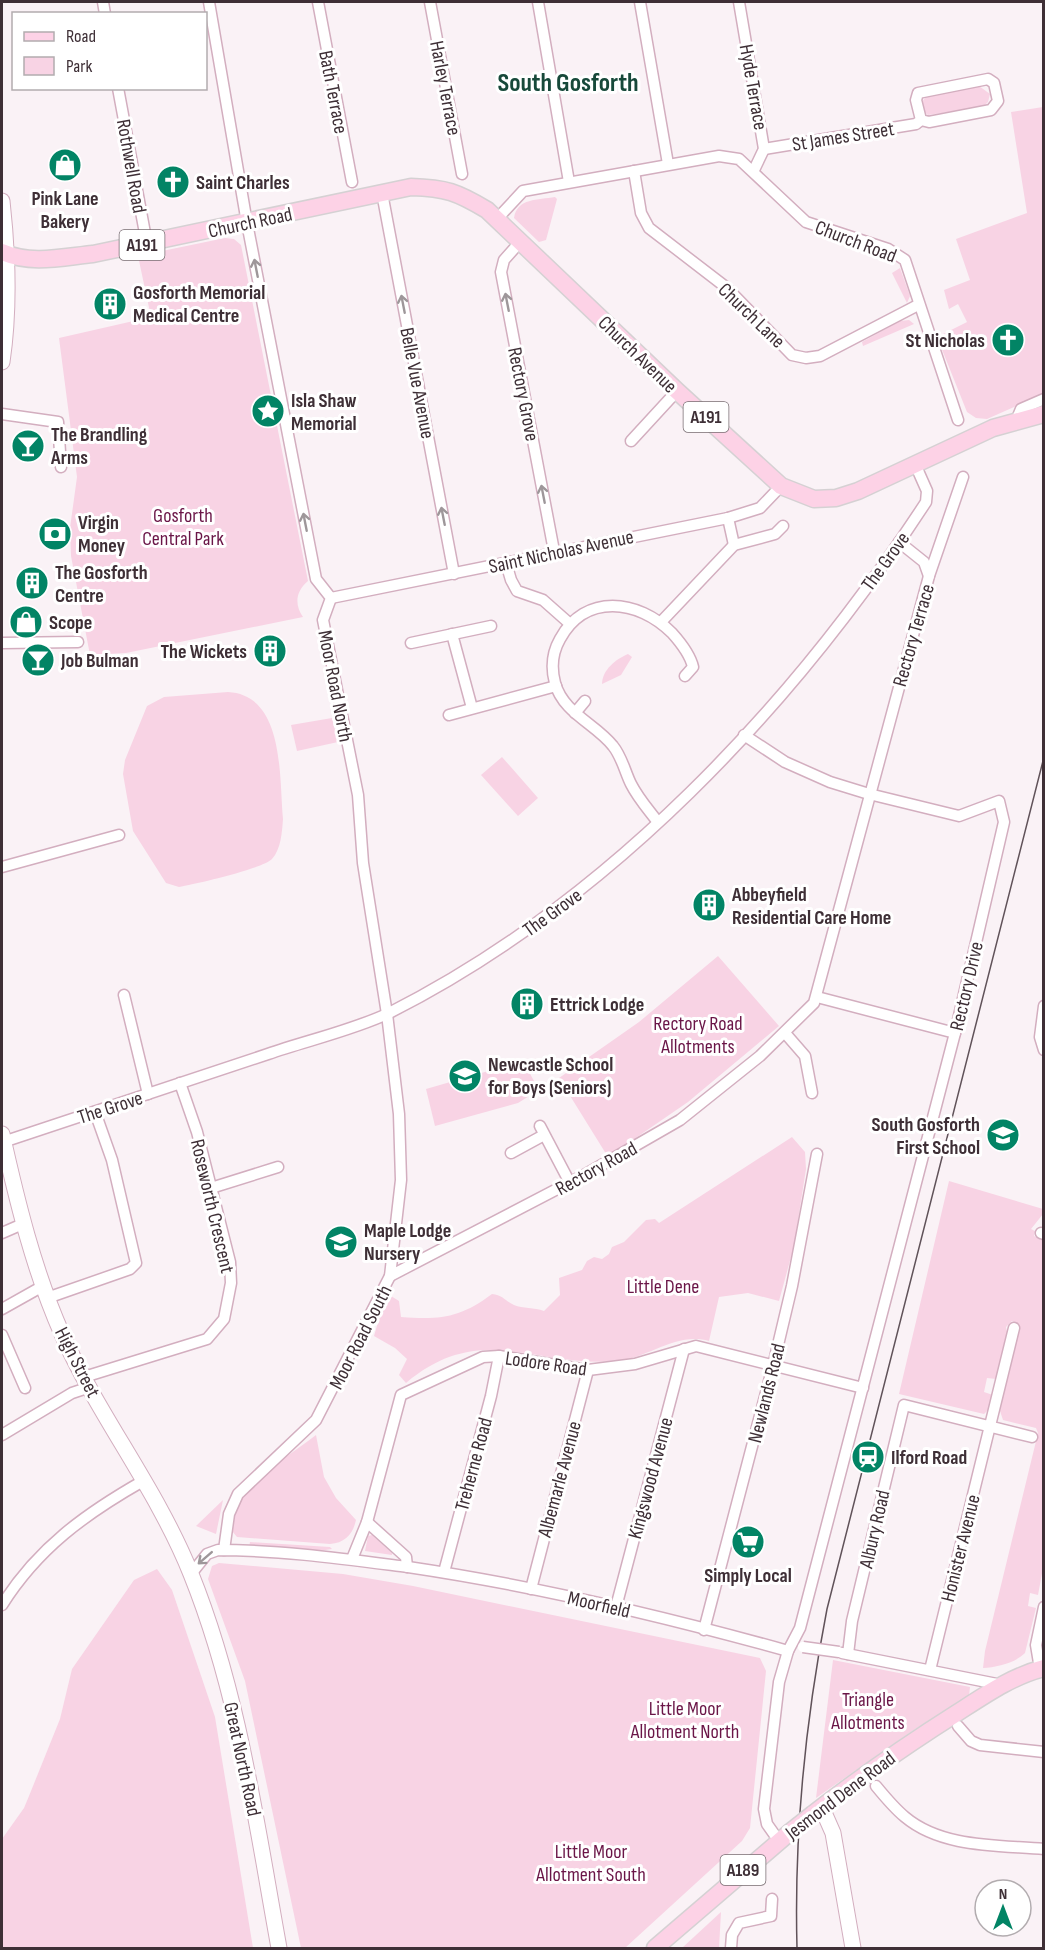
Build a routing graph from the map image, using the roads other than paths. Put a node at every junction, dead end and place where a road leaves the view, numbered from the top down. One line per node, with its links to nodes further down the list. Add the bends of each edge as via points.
1 (208, 2): 19 (street)
2 (318, 2): 14 (street, Bath Terrace)
3 (430, 2): 13 (street, Harley Terrace)
4 (538, 2): 15 (street)
5 (640, 2): 10 (street)
6 (739, 2): 9 (street, Hyde Terrace)
7 (118, 90): 21 (street, Rothwell Road)
8 (921, 120): 8 (street, St James Street, via 929,122 991,110 998,101 994,82 988,79 918,93); 9 (street, St James Street, via 916,124)
9 (764, 149): 11 (street, Hyde Terrace)
10 (668, 164): 11 (street, Church Road, via 719,156 740,159); 12 (street, Church Road)
11 (754, 170): 23 (street, Church Road, via 806,222 888,249 905,260)
12 (634, 171): 15 (street, Church Road); 23 (street, Church Lane, via 641,213 649,228 727,288 792,355 820,356)
13 (462, 174)
14 (352, 182)
15 (569, 182): 18 (street, Church Road, via 523,191)
16 (382, 193): 18 (main road, Church Road / A191, via 411,187 459,193); 19 (main road, Church Road / A191); 42 (street, Belle Vue Avenue, one-way to 16)
17 (2, 202): 22 (main road)
18 (492, 214): 20 (main road, Church Avenue / A191)
19 (247, 223): 21 (main road, Church Road / A191); 44 (street, one-way to 19, via 316,579)
20 (520, 242): 25 (main road, Church Avenue / A191); 40 (street, Rectory Grove, one-way to 20, via 501,272 504,260)
21 (147, 244): 22 (main road, Church Road / A191, via 46,260)
22 (5, 253): 24 (main road, via 8,317)
23 (918, 305): 29 (street, Church Road)
24 (2, 362)
25 (677, 392): 31 (street); 35 (main road, Church Avenue / A191)
26 (1044, 399): 30 (street, via 1021,409)
27 (2, 414): 33 (street, via 58,422)
28 (1044, 414): 30 (main road, A191)
29 (958, 420)
30 (1016, 421): 32 (main road, Church Avenue / A191)
31 (630, 441)
32 (915, 464): 35 (main road, Church Avenue / A191, via 836,498 814,499); 38 (street, The Grove, via 927,491 926,502)
33 (61, 467)
34 (963, 477): 43 (street, Rectory Terrace)
35 (781, 486): 36 (street, Saint Nicholas Avenue, via 760,508)
36 (728, 518): 39 (street); 40 (street, Saint Nicholas Avenue)
37 (783, 526): 39 (street, via 775,534)
38 (899, 542): 43 (street, via 924,562); 58 (street, The Grove, via 847,614)
39 (734, 545): 45 (street)
40 (554, 551): 41 (street, Saint Nicholas Avenue)
41 (506, 563): 42 (street, Saint Nicholas Avenue); 46 (street, via 517,591 543,600)
42 (454, 574): 44 (street, Saint Nicholas Avenue)
43 (929, 576): 59 (street, Rectory Terrace)
44 (331, 598): 66 (street, Moor Road North, via 324,620 358,795 363,863)
45 (661, 622): 46 (street, via 637,608 618,605 601,607); 52 (street, via 691,658 693,667)
46 (569, 623): 53 (street, via 557,645 552,667)
47 (491, 626): 48 (street)
48 (452, 634): 51 (street); 55 (street)
49 (78, 642): 50 (street)
50 (2, 643)
51 (411, 643)
52 (685, 676)
53 (556, 686): 55 (street); 56 (street)
54 (585, 701): 56 (street)
55 (472, 708): 57 (street)
56 (575, 713): 60 (street, via 615,748 634,790)
57 (449, 715)
58 (744, 735): 59 (street, via 785,762); 60 (street, The Grove)
59 (868, 794): 64 (street, Rectory Road); 67 (street, Rectory Drive, via 959,816 999,801 1004,822)
60 (657, 821): 66 (street, The Grove, via 578,894 496,951)
61 (119, 836): 62 (street)
62 (2, 867)
63 (124, 995): 72 (street)
64 (817, 997): 67 (street); 68 (street, Rectory Road)
65 (1044, 1006): 69 (street, via 1040,1037)
66 (387, 1014): 70 (street, The Grove); 82 (street, Moor Road South, via 399,1114 401,1180)
67 (955, 1033): 93 (street, Rectory Drive)
68 (785, 1034): 71 (street, via 806,1056); 78 (street, Rectory Road, via 680,1120)
69 (1044, 1050)
70 (180, 1083): 72 (street, The Grove); 79 (street, Roseworth Crescent)
71 (812, 1093)
72 (148, 1094): 73 (street, The Grove)
73 (95, 1112): 74 (street, The Grove); 83 (street, via 136,1263 130,1269)
74 (2, 1138): 80 (main road, High Street)
75 (511, 1153): 78 (street, via 542,1131)
76 (817, 1154): 89 (street, Newlands Road)
77 (279, 1167): 79 (street)
78 (570, 1183): 82 (street, Rectory Road)
79 (211, 1188): 91 (street, Roseworth Crescent, via 230,1262 231,1283 224,1319 207,1339)
80 (25, 1223): 81 (street); 83 (main road, High Street)
81 (2, 1233)
82 (390, 1276): 99 (street, Moor Road South, via 316,1420 238,1494 229,1514)
83 (45, 1292): 84 (street); 91 (main road, High Street)
84 (2, 1309)
85 (1014, 1328): 94 (street, Honister Avenue)
86 (2, 1335): 92 (street)
87 (684, 1349): 89 (street, Lodore Road, via 696,1346); 90 (street, Lodore Road, via 635,1364); 106 (street, Kingswood Avenue)
88 (499, 1356): 90 (street, Lodore Road); 98 (street, Lodore Road, via 483,1358 401,1395); 102 (street, Treherne Road)
89 (773, 1366): 93 (street, Lodore Road); 108 (street, Newlands Road)
90 (588, 1370): 104 (street, Albemarle Avenue)
91 (87, 1382): 95 (street, Roseworth Crescent); 97 (main road, High Street)
92 (26, 1388)
93 (863, 1388): 109 (street, via 800,1628)
94 (990, 1426): 96 (street); 110 (street, Albury Road, via 904,1405); 112 (street, Honister Avenue)
95 (2, 1434)
96 (1032, 1437)
97 (143, 1481): 103 (main road, High Street); 105 (street, via 66,1530)
98 (367, 1522): 100 (street, Lodore Road); 101 (street, via 406,1557)
99 (224, 1550): 100 (street, Moorfield); 103 (street, one-way to 103, via 207,1554)
100 (352, 1559): 101 (street, Moorfield)
101 (407, 1568): 102 (street, Moorfield)
102 (444, 1572): 104 (street, Moorfield)
103 (191, 1574): 121 (main road, Great North Road, via 224,1672)
104 (531, 1589): 106 (street, Moorfield)
105 (2, 1605)
106 (616, 1606): 108 (street, Moorfield)
107 (1044, 1607): 111 (street, via 1036,1645)
108 (704, 1630): 109 (street, Moorfield)
109 (790, 1648): 110 (street, Moorfield, bridge); 118 (street, via 774,1710 764,1809 767,1824)
110 (843, 1653): 112 (street, Moorfield)
111 (1042, 1668): 113 (main road, Jesmond Dene Road / A189)
112 (930, 1670): 113 (street, Moorfield)
113 (1002, 1685): 117 (main road, Jesmond Dene Road / A189, via 901,1750)
114 (958, 1726): 115 (street, via 981,1746)
115 (1044, 1752)
116 (876, 1786): 119 (street, via 905,1817 930,1833 957,1840)
117 (817, 1811): 118 (main road, Jesmond Dene Road / A189, bridge); 124 (main road, via 833,1833)
118 (784, 1837): 122 (main road, Jesmond Dene Road / A189)
119 (1044, 1849)
120 (772, 1899): 123 (street, via 771,1916 739,1923 732,1935)
121 (279, 1948)
122 (655, 1948)
123 (731, 1948)
124 (853, 1948)

